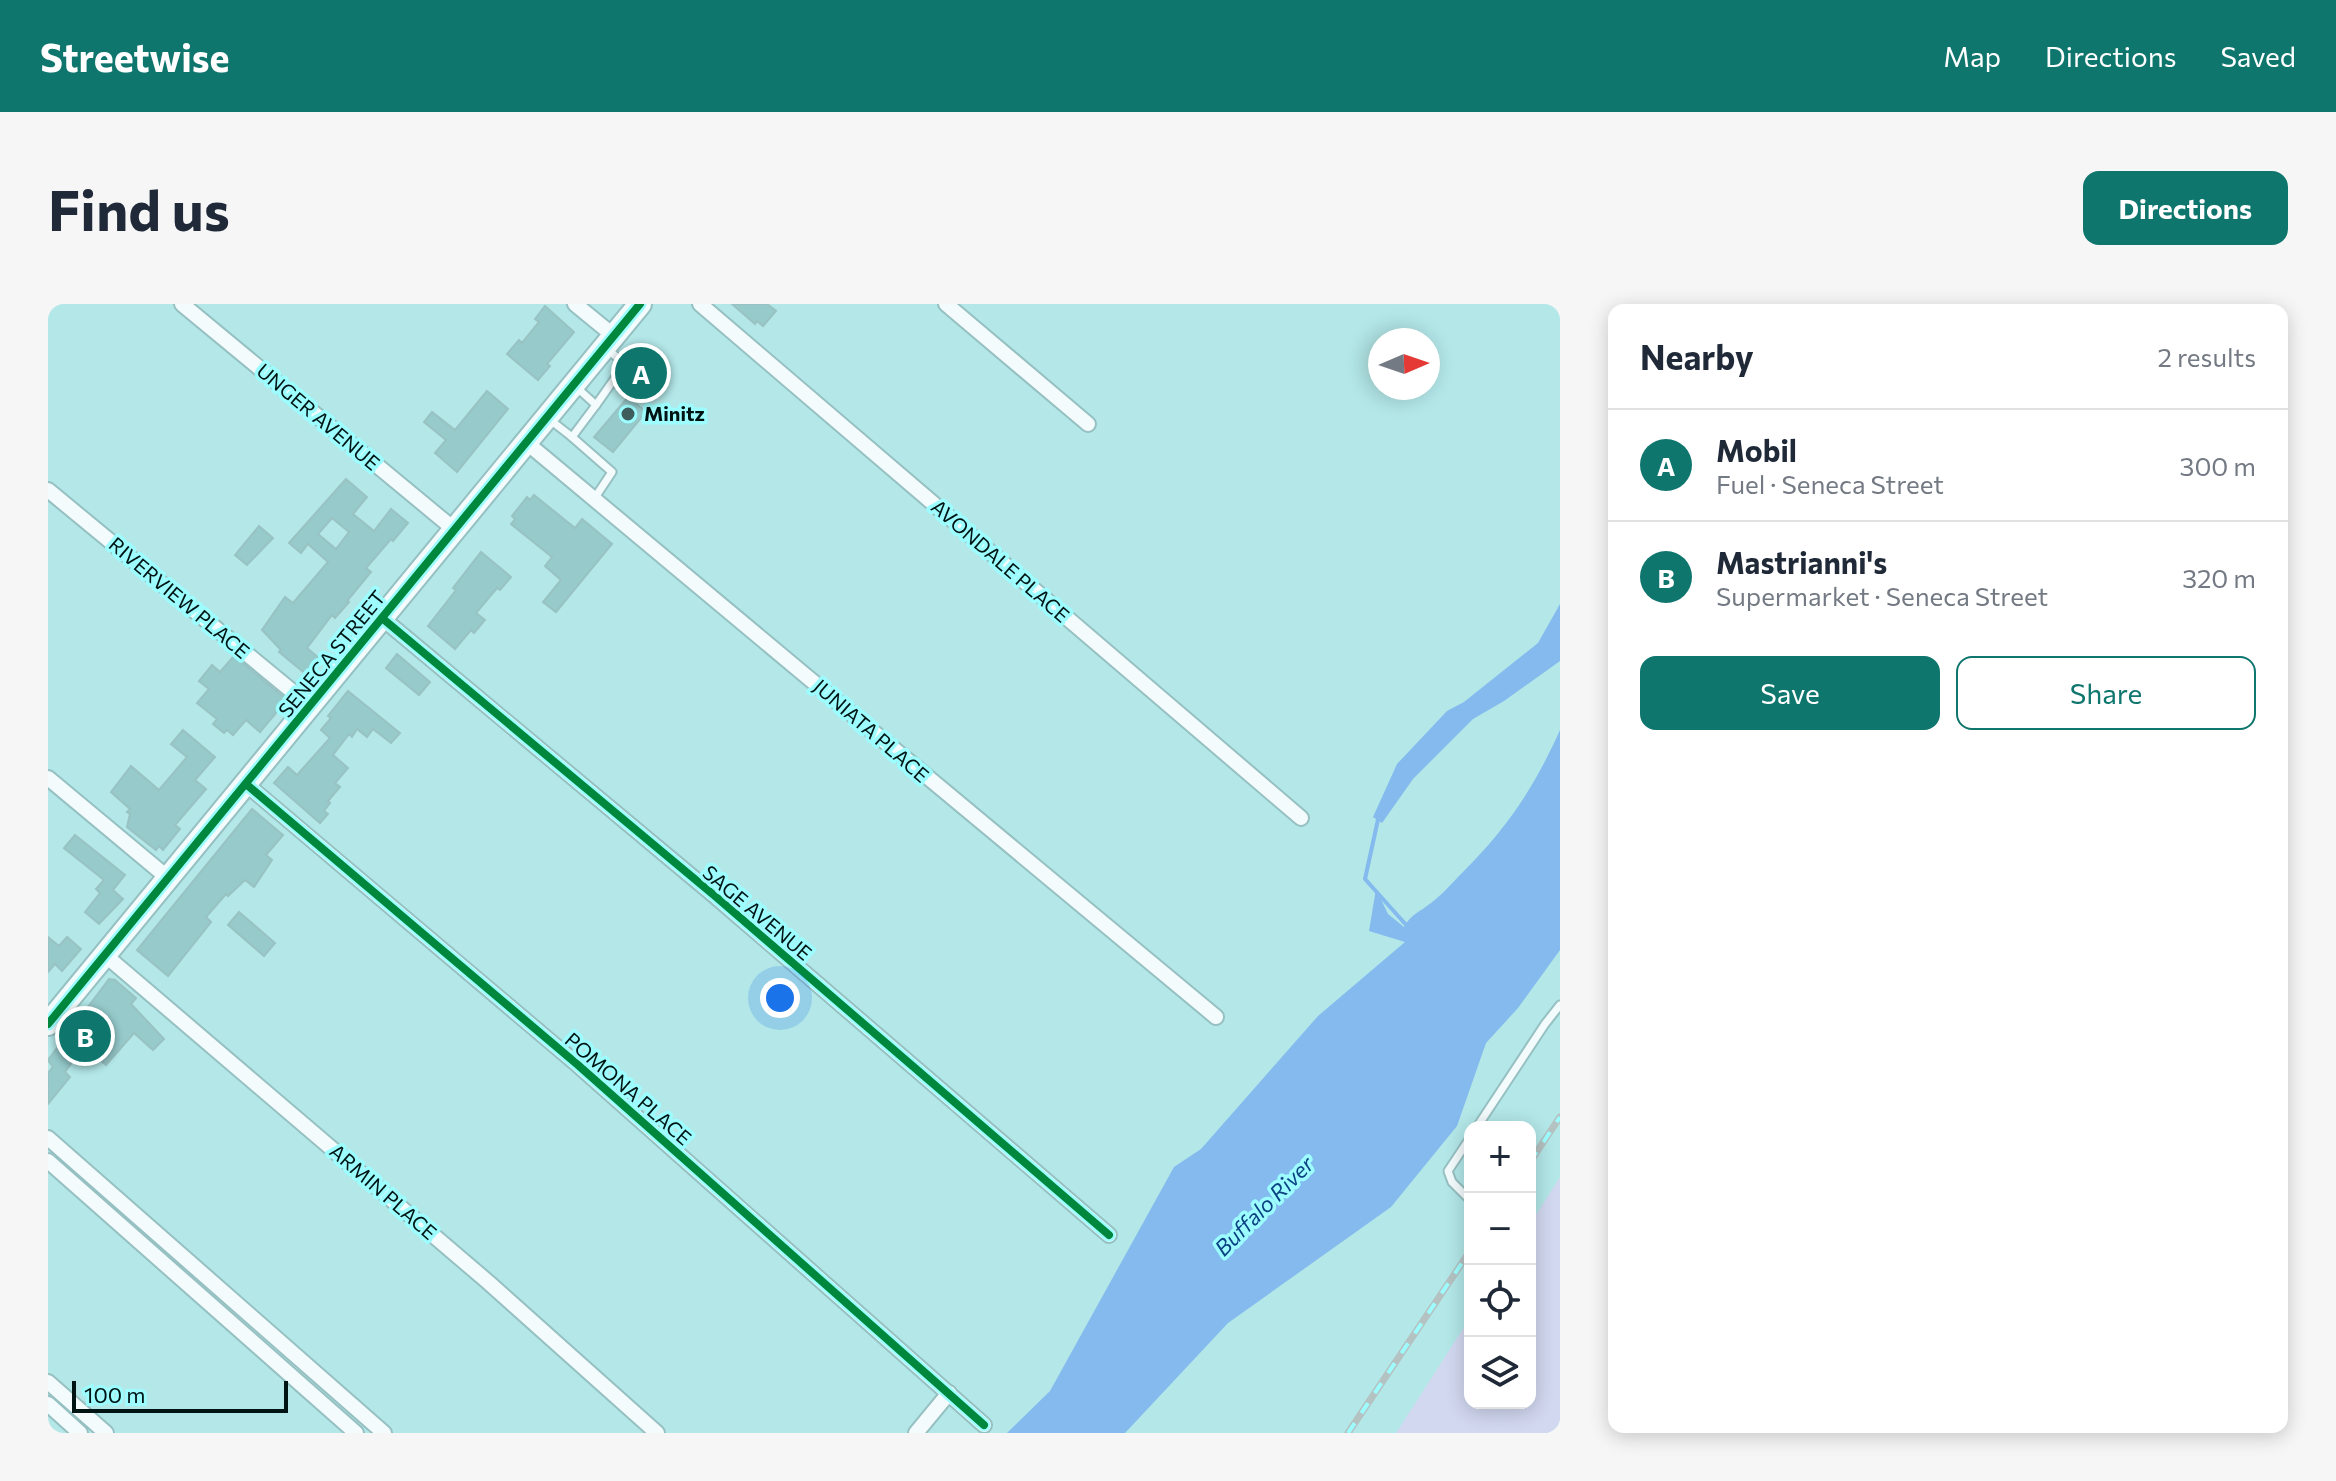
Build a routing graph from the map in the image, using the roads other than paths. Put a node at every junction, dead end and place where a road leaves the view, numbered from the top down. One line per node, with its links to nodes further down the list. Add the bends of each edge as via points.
1 (182, 304): 15 (street, UNGER AVENUE)
2 (575, 304): 6 (street)
3 (640, 304): 6 (main road, SENECA STREET)
4 (700, 304): 20 (street, AVONDALE PLACE)
5 (946, 304): 10 (street)
6 (609, 342): 7 (main road, SENECA STREET); 8 (lane, via 625,364)
7 (574, 385): 8 (lane); 9 (main road, SENECA STREET)
8 (596, 405): 11 (lane)
9 (547, 418): 11 (lane); 12 (main road, SENECA STREET)
10 (1088, 424)
11 (572, 437): 14 (lane, via 612,472)
12 (527, 443): 14 (street, JUNIATA PLACE); 15 (main road, SENECA STREET)
13 (48, 490): 17 (street, RIVERVIEW PLACE)
14 (594, 499): 24 (street, JUNIATA PLACE)
15 (455, 530): 16 (main road, SENECA STREET)
16 (382, 618): 17 (main road, SENECA STREET); 31 (street, SAGE AVENUE)
17 (310, 706): 19 (main road, SENECA STREET)
18 (48, 778): 21 (street)
19 (246, 784): 21 (main road, SENECA STREET); 36 (street, POMONA PLACE, via 578,1065)
20 (1301, 818)
21 (168, 878): 22 (main road, SENECA STREET)
22 (105, 955): 25 (main road, SENECA STREET); 45 (street, ARMIN PLACE)
23 (1560, 1005): 26 (lane)
24 (1216, 1017)
25 (48, 1024)
26 (1481, 1121)
27 (48, 1138): 32 (street)
28 (1464, 1147): 30 (lane, via 1448,1171)
29 (48, 1161): 33 (street)
30 (1464, 1194)
31 (1109, 1235)
32 (187, 1259): 33 (street); 35 (street)
33 (174, 1273): 37 (street)
34 (48, 1382): 38 (street)
35 (331, 1387): 37 (street); 44 (street)
36 (949, 1393): 40 (street, POMONA PLACE); 46 (street)
37 (320, 1400): 43 (street)
38 (70, 1401): 39 (street); 42 (street)
39 (53, 1409): 41 (street)
40 (984, 1425)
41 (80, 1433)
42 (106, 1433)
43 (356, 1433)
44 (384, 1433)
45 (657, 1433)
46 (916, 1433)

